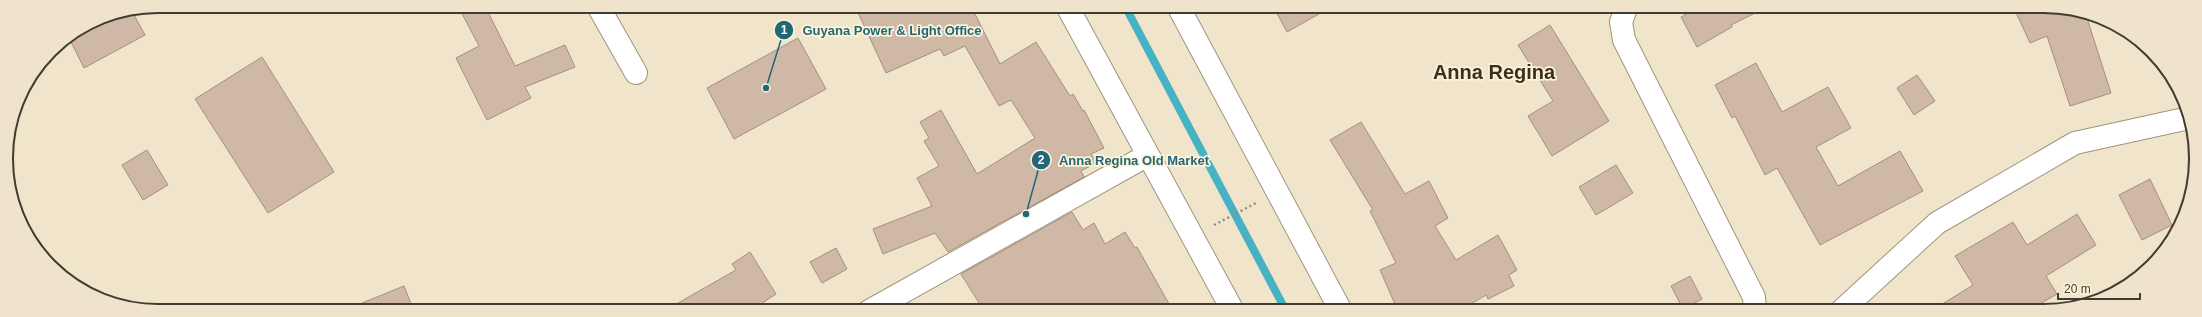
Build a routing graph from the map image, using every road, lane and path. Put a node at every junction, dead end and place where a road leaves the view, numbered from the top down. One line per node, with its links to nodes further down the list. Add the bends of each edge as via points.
1 (602, 13): 5 (street)
2 (1071, 13): 7 (street)
3 (1182, 13): 8 (street)
4 (1624, 13): 13 (street, via 1621,22 1624,40 1754,297)
5 (636, 73)
6 (2183, 119): 14 (street, via 2075,143 1937,223)
7 (1148, 155): 9 (street); 10 (street)
8 (1278, 192): 9 (path); 12 (street)
9 (1192, 236): 11 (street)
10 (882, 304)
11 (1229, 304)
12 (1337, 304)
13 (1754, 304)
14 (1849, 304)

